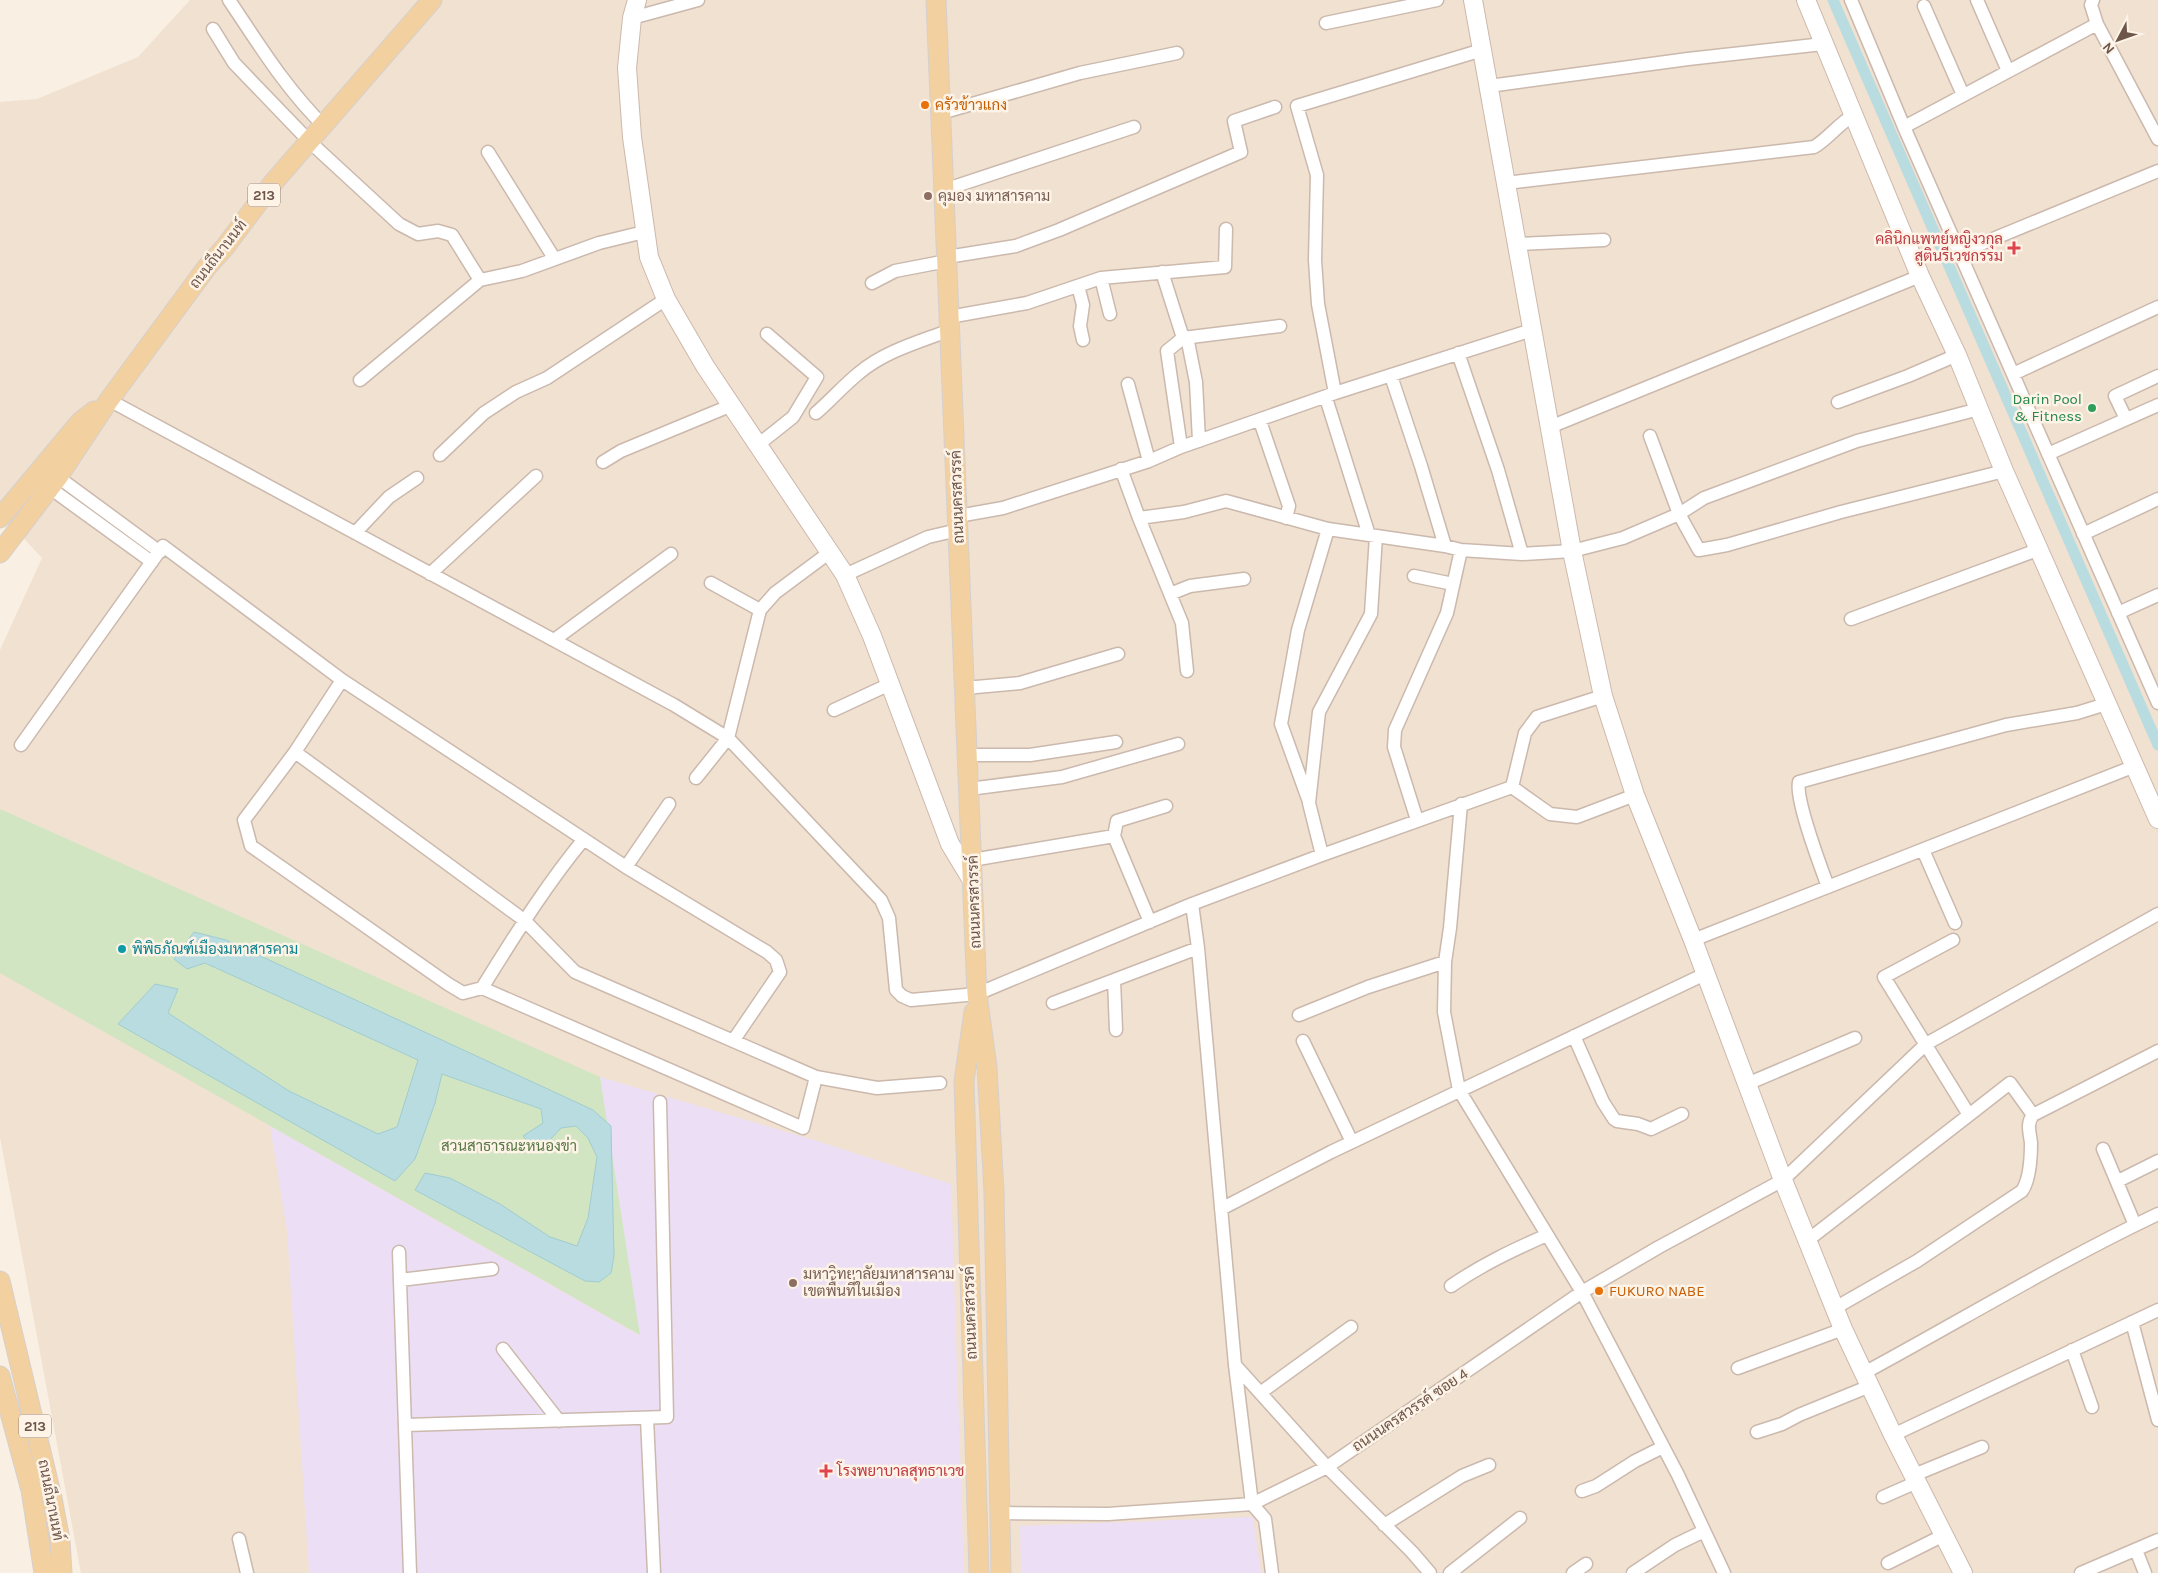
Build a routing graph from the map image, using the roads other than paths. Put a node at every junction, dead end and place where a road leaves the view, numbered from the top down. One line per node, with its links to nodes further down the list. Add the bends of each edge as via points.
1 (229, 0): 26 (street, via 285,81)
2 (637, 0): 13 (street)
3 (698, 0): 13 (street)
4 (936, 0): 24 (main road, ถนนนครสวรรค์)
5 (1437, 0): 14 (street)
6 (1473, 0): 18 (street)
7 (1806, 0): 17 (street)
8 (1851, 0): 28 (street)
9 (1977, 0): 20 (street)
10 (2091, 2): 15 (street)
11 (423, 4): 26 (main road, ถนนถีนานนท์ / 213)
12 (1924, 6): 22 (street)
13 (632, 18): 36 (street, via 628,73)
14 (1326, 23)
15 (2098, 24): 20 (street); 29 (street)
16 (213, 29): 30 (street, via 234,63)
17 (1824, 44): 21 (street); 25 (street)
18 (1482, 50): 21 (street); 64 (street, via 1297,106 1317,175 1318,304)
19 (1177, 53): 24 (street, via 1080,73)
20 (2008, 71): 22 (street)
21 (1489, 86): 33 (street)
22 (1963, 95): 28 (street)
23 (1275, 107): 41 (street, via 1234,121 1241,152 1016,246)
24 (941, 113): 34 (main road, ถนนนครสวรรค์)
25 (1854, 114): 33 (street, via 1814,147); 43 (street)
26 (324, 126): 30 (main road, ถนนถีนานนท์ / 213)
27 (1134, 126): 34 (street)
28 (1904, 127): 39 (street)
29 (2158, 139)
30 (310, 142): 45 (street, via 400,224 418,234 438,231 452,235); 65 (main road, ถนนถีนานนท์ / 213, via 272,184 207,267)
31 (488, 152): 40 (street)
32 (2158, 171): 39 (street)
33 (1506, 183): 38 (street)
34 (944, 190): 41 (main road, ถนนนครสวรรค์)
35 (1226, 228): 42 (street, via 1225,267)
36 (644, 232): 40 (street); 48 (street, via 649,257)
37 (1604, 240): 38 (street)
38 (1517, 244): 53 (street)
39 (1960, 253): 59 (street)
40 (554, 258): 45 (street, via 522,271)
41 (947, 259): 46 (street, via 887,273); 51 (main road, ถนนนครสวรรค์)
42 (1162, 272): 44 (street); 55 (street)
43 (1920, 276): 58 (street); 73 (street)
44 (1101, 278): 47 (street); 50 (street)
45 (480, 280): 62 (street)
46 (872, 283)
47 (1078, 286): 51 (street); 56 (street, via 1083,305 1080,326)
48 (666, 299): 67 (street); 78 (street, via 548,378 516,392 484,412)
49 (2158, 307): 59 (street)
50 (1110, 314)
51 (950, 324): 70 (street, via 891,352 859,373); 94 (main road, ถนนนครสวรรค์)
52 (1280, 326): 55 (street)
53 (1532, 330): 57 (street); 73 (street)
54 (768, 334): 76 (street, via 817,377 793,417)
55 (1185, 338): 75 (street, via 1196,382); 77 (street, via 1168,351)
56 (1083, 340)
57 (1458, 353): 60 (street); 106 (street, via 1498,470)
58 (1957, 355): 66 (street); 69 (street)
59 (2013, 374): 79 (street)
60 (1391, 376): 64 (street); 99 (street)
61 (2158, 376): 71 (street, via 2115,396)
62 (360, 380)
63 (1128, 384): 80 (street)
64 (1331, 396): 72 (street); 98 (street, via 1353,480)
65 (109, 400): 86 (main road, ถนนถีนานนท์ / 213); 87 (main road, ถนนถีนานนท์ / 213, via 80,422); 96 (street)
66 (1838, 402)
67 (732, 405): 76 (street); 81 (street, via 621,451)
68 (2158, 405): 71 (street)
69 (1979, 409): 83 (street); 90 (street, via 1857,442 1704,498)
70 (816, 413)
71 (2126, 419): 79 (street)
72 (1260, 420): 75 (street); 93 (street, via 1289,506)
73 (1550, 427): 102 (street)
74 (1650, 436): 90 (street)
75 (1199, 442): 77 (street)
76 (759, 444): 103 (street)
77 (1181, 447): 80 (street)
78 (440, 454)
79 (2048, 454): 97 (street)
80 (1149, 461): 82 (street)
81 (603, 462)
82 (1121, 469): 92 (street); 94 (street)
83 (2004, 471): 90 (street, via 1699,550); 100 (street)
84 (536, 476): 108 (street)
85 (417, 478): 96 (street, via 389,497)
86 (54, 483): 89 (main road, ถนนถีนานนท์ / 213); 107 (street)
87 (20, 493): 89 (main road); 91 (main road, ถนนถีนานนท์ / 213)
88 (2158, 499): 97 (street)
89 (37, 506): 104 (main road, ถนนถีนานนท์ / 213)
90 (1678, 514): 102 (street, via 1622,538)
91 (0, 518)
92 (1138, 518): 93 (street, via 1184,512 1226,501); 114 (street)
93 (1286, 518): 95 (street)
94 (958, 523): 109 (street); 124 (main road, ถนนนครสวรรค์)
95 (1328, 529): 98 (street); 140 (street, via 1298,630 1281,724)
96 (355, 533): 108 (street)
97 (2083, 534): 117 (street)
98 (1372, 535): 99 (street); 140 (street, via 1371,614 1319,712)
99 (1445, 546): 101 (street)
100 (2040, 549): 118 (street); 127 (street)
101 (1461, 550): 106 (street); 113 (street)
102 (1572, 551): 106 (street); 125 (street)
103 (830, 552): 109 (street); 116 (street, via 775,593)
104 (0, 553)
105 (670, 554): 119 (street)
106 (1522, 554)
107 (156, 557): 122 (street, via 164,546); 132 (street)
108 (430, 574): 119 (street)
109 (845, 575): 123 (street)
110 (1414, 576): 113 (street)
111 (1244, 578): 114 (street, via 1190,586)
112 (711, 583): 116 (street)
113 (1453, 584): 145 (street, via 1447,613 1395,730 1394,747)
114 (1170, 594): 121 (street, via 1182,623)
115 (2158, 595): 117 (street)
116 (760, 610): 129 (street)
117 (2118, 613): 126 (street)
118 (1851, 619)
119 (554, 640): 129 (street)
120 (1118, 654): 124 (street, via 1020,683)
121 (1187, 671)
122 (342, 680): 133 (street); 147 (street)
123 (890, 684): 128 (street); 152 (street, via 950,844)
124 (965, 688): 134 (main road, ถนนนครสวรรค์)
125 (1603, 696): 137 (street, via 1537,717 1525,733); 139 (street)
126 (2158, 703)
127 (2106, 704): 135 (street); 153 (street, via 2006,725 1798,782 1802,806)
128 (834, 710)
129 (728, 738): 136 (street); 166 (street, via 881,900 889,918 896,990 911,1000)
130 (1116, 742): 134 (street, via 1030,755)
131 (1178, 744): 138 (street, via 1062,777)
132 (21, 745)
133 (295, 752): 156 (street); 165 (street, via 244,820 251,846 448,984 463,993)
134 (967, 755): 138 (main road, ถนนนครสวรรค์)
135 (2135, 766): 144 (street); 148 (street)
136 (696, 778)
137 (1512, 787): 139 (street, via 1550,814 1577,817); 142 (street)
138 (969, 789): 150 (main road, ถนนนครสวรรค์)
139 (1635, 795): 159 (street)
140 (1309, 803): 149 (street)
141 (669, 804): 151 (street)
142 (1461, 804): 145 (street); 162 (street)
143 (1166, 806): 146 (street, via 1117,821)
144 (2158, 819)
145 (1417, 820): 149 (street)
146 (1114, 836): 150 (street); 157 (street)
147 (584, 838): 151 (street); 156 (street)
148 (1923, 850): 153 (street); 158 (street)
149 (1322, 854): 154 (street)
150 (972, 860): 152 (main road, ถนนนครสวรรค์)
151 (626, 866): 172 (street, via 776,960 780,972)
152 (973, 882): 166 (main road, ถนนนครสวรรค์)
153 (1828, 887): 159 (street)
154 (1192, 904): 157 (street); 161 (street)
155 (2158, 914): 174 (street, ถนนนครสวรรค์ ซอย 4)
156 (524, 920): 165 (street); 172 (street, via 575,972)
157 (1150, 922): 166 (street)
158 (1955, 923)
159 (1693, 940): 163 (street)
160 (1953, 940): 174 (street, via 1884,977)
161 (1198, 948): 164 (street); 191 (street)
162 (1445, 962): 168 (street, via 1368,987); 181 (street, via 1444,1012)
163 (1705, 974): 170 (street); 180 (street)
164 (1114, 980): 167 (street); 169 (street)
165 (482, 988): 178 (street, via 803,1128)
166 (977, 994): 176 (main road, ถนนนครสวรรค์); 177 (main road, ถนนนครสวรรค์)
167 (1053, 1003)
168 (1299, 1015)
169 (1116, 1030)
170 (1574, 1036): 181 (street); 183 (street, via 1603,1102 1617,1121 1651,1129)
171 (1855, 1038): 180 (street)
172 (733, 1041): 178 (street)
173 (1303, 1041): 186 (street)
174 (1926, 1044): 184 (street); 189 (street, ถนนนครสวรรค์ ซอย 4)
175 (2158, 1051): 185 (street)
176 (987, 1067): 177 (main road); 229 (main road, ถนนนครสวรรค์, via 994,1192)
177 (964, 1068): 245 (main road, ถนนนครสวรรค์)
178 (816, 1077): 179 (street, via 877,1088)
179 (940, 1083)
180 (1746, 1084): 189 (street)
181 (1459, 1090): 186 (street); 194 (street)
182 (660, 1102): 215 (street, via 667,1417)
183 (1682, 1114)
184 (1970, 1115): 185 (street, via 2010,1083); 195 (street)
185 (2033, 1115): 202 (street, via 2029,1124 2028,1175 2022,1191 1910,1265)
186 (1352, 1142): 191 (street)
187 (2103, 1149): 190 (street)
188 (2158, 1161): 190 (street)
189 (1783, 1180): 195 (street); 201 (street, ถนนนครสวรรค์ ซอย 4)
190 (2118, 1181): 193 (street)
191 (1221, 1209): 209 (street)
192 (2158, 1214): 193 (street)
193 (2135, 1225): 212 (street, via 2046,1271)
194 (1547, 1236): 200 (street, via 1497,1257); 201 (street)
195 (1808, 1240): 202 (street)
196 (399, 1252): 198 (street)
197 (492, 1269): 198 (street)
198 (400, 1280): 218 (street)
199 (0, 1284): 241 (main road, ถนนถีนานนท์ / 213, via 52,1498)
200 (1451, 1286)
201 (1582, 1292): 221 (street); 224 (street, ถนนนครสวรรค์ ซอย 4)
202 (1835, 1308): 206 (street)
203 (2158, 1310): 204 (street)
204 (2132, 1322): 208 (street); 216 (street)
205 (1351, 1327): 213 (street)
206 (1843, 1329): 210 (street); 212 (street)
207 (503, 1348): 217 (street)
208 (2072, 1350): 214 (street); 220 (street)
209 (1235, 1365): 213 (street); 228 (street)
210 (1738, 1368)
211 (0, 1376): 240 (main road, ถนนถีนานนท์ / 213, via 31,1490)
212 (1867, 1380): 219 (street, via 1782,1424); 220 (street)
213 (1260, 1393): 224 (street)
214 (2092, 1407)
215 (647, 1418): 217 (street); 244 (street)
216 (2158, 1420)
217 (559, 1422): 218 (street)
218 (406, 1425): 243 (street)
219 (1758, 1432)
220 (1893, 1435): 225 (street)
221 (1663, 1447): 226 (street); 232 (street)
222 (1982, 1448): 225 (street)
223 (1489, 1465): 231 (street, via 1462,1476)
224 (1327, 1467): 228 (street, ถนนนครสวรรค์ ซอย 4); 231 (street)
225 (1915, 1478): 227 (street); 233 (street)
226 (1582, 1491)
227 (1883, 1497)
228 (1252, 1504): 229 (street, ถนนนครสวรรค์ ซอย 4, via 1108,1514); 247 (street, via 1265,1519)
229 (999, 1513): 246 (main road, ถนนนครสวรรค์)
230 (1520, 1518): 249 (street)
231 (1384, 1525): 248 (street)
232 (1704, 1531): 239 (street); 251 (street, via 1675,1545)
233 (1944, 1535): 237 (street); 252 (street)
234 (239, 1539): 242 (street)
235 (2158, 1540): 236 (street)
236 (2136, 1550): 253 (street); 254 (street)
237 (1888, 1563)
238 (1586, 1564): 250 (street)
239 (1722, 1572)
240 (44, 1573)
241 (62, 1573)
242 (247, 1573)
243 (410, 1573)
244 (654, 1573)
245 (979, 1573)
246 (1001, 1573)
247 (1272, 1573)
248 (1430, 1573)
249 (1450, 1573)
250 (1573, 1573)
251 (1632, 1573)
252 (1964, 1573)
253 (2081, 1573)
254 (2145, 1573)

